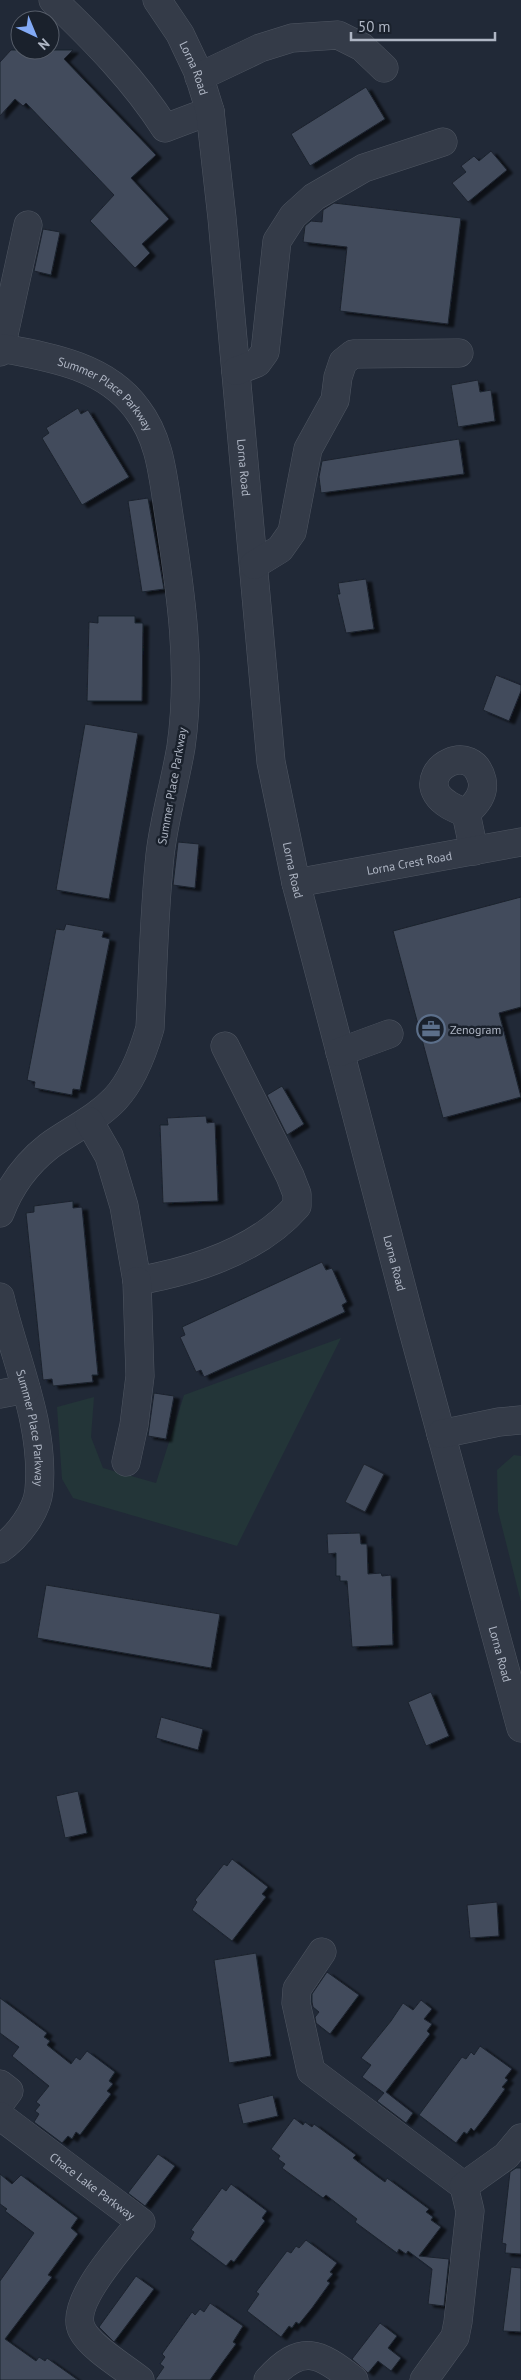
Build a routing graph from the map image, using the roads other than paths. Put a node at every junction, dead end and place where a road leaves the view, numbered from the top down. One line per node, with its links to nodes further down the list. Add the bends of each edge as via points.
1 (53, 0): 5 (street, via 148,101 165,128)
2 (157, 0): 4 (street, Lorna Road, via 180,34)
3 (384, 68): 4 (street, via 362,47 338,34 292,38 260,48)
4 (199, 77): 5 (street, Lorna Road)
5 (210, 111): 10 (street, Lorna Road)
6 (442, 142): 10 (street, via 364,168 314,197 293,216 277,241 265,352 257,363)
7 (28, 226): 8 (street)
8 (7, 350): 19 (street, Summer Place Parkway, via 80,367 105,379 136,407 150,429 161,459 186,647 181,746 160,861 150,1028 142,1053 116,1099)
9 (459, 353): 11 (street, via 353,354 343,362 335,400 308,449 292,532 280,549)
10 (236, 371): 11 (street, Lorna Road)
11 (254, 565): 15 (street, Lorna Road, via 271,762)
12 (466, 813): 14 (street)
13 (521, 842): 14 (street, Lorna Crest Road)
14 (474, 851): 15 (street, Lorna Crest Road)
15 (296, 883): 18 (street, Lorna Road)
16 (390, 1034): 18 (street)
17 (225, 1046): 21 (street, via 290,1176 297,1194 297,1206 288,1217 247,1245 212,1262 176,1274)
18 (340, 1052): 25 (street, Lorna Road)
19 (89, 1121): 20 (street, Summer Place Parkway, via 32,1161 18,1177); 21 (street, via 110,1156 124,1206)
20 (0, 1213)
21 (137, 1281): 26 (street, via 140,1376)
22 (0, 1297): 23 (street, Summer Place Parkway)
23 (13, 1391): 27 (street, Summer Place Parkway, via 38,1430 39,1492 22,1528)
24 (521, 1420): 25 (street)
25 (441, 1434): 28 (street, Lorna Road)
26 (126, 1462)
27 (0, 1550)
28 (521, 1728)
29 (322, 1952): 34 (street, via 297,1989 296,2003 311,2070)
30 (0, 2084): 31 (street, via 9,2091)
31 (0, 2103)
32 (0, 2116): 35 (street, Chace Lake Parkway, via 141,2222 92,2286 78,2316 88,2339)
33 (521, 2138): 34 (street, via 506,2156)
34 (464, 2186): 38 (street, via 470,2211 455,2338)
35 (140, 2380)
36 (268, 2380): 37 (street, via 298,2355 312,2355 335,2365)
37 (354, 2380)
38 (424, 2380)

